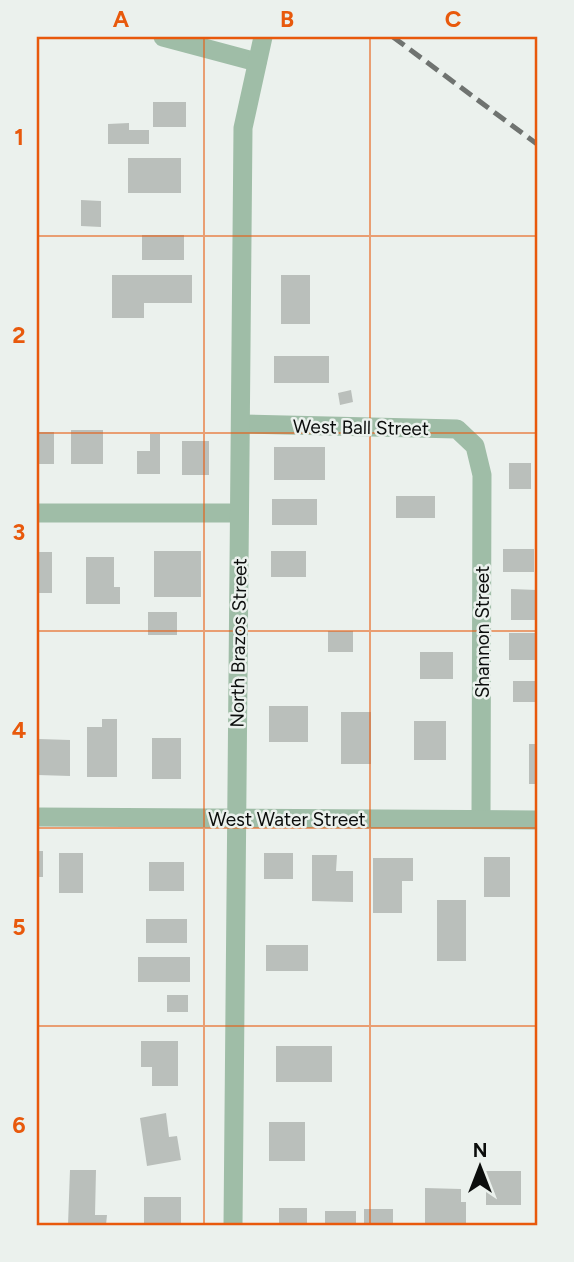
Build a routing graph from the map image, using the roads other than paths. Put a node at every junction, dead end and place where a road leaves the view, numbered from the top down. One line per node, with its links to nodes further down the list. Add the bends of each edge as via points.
1 (163, 37): 3 (street)
2 (263, 37): 3 (street, North Brazos Street)
3 (257, 62): 4 (street, North Brazos Street, via 243,128)
4 (241, 424): 5 (street, West Ball Street, via 457,429); 7 (street, North Brazos Street)
5 (475, 446): 9 (street, Shannon Street, via 482,475)
6 (37, 513): 7 (street)
7 (239, 513): 10 (street, North Brazos Street)
8 (37, 817): 10 (street, West Water Street)
9 (481, 818): 10 (street, West Water Street); 11 (street, West Water Street)
10 (236, 820): 12 (street, North Brazos Street)
11 (537, 820)
12 (233, 1225)

